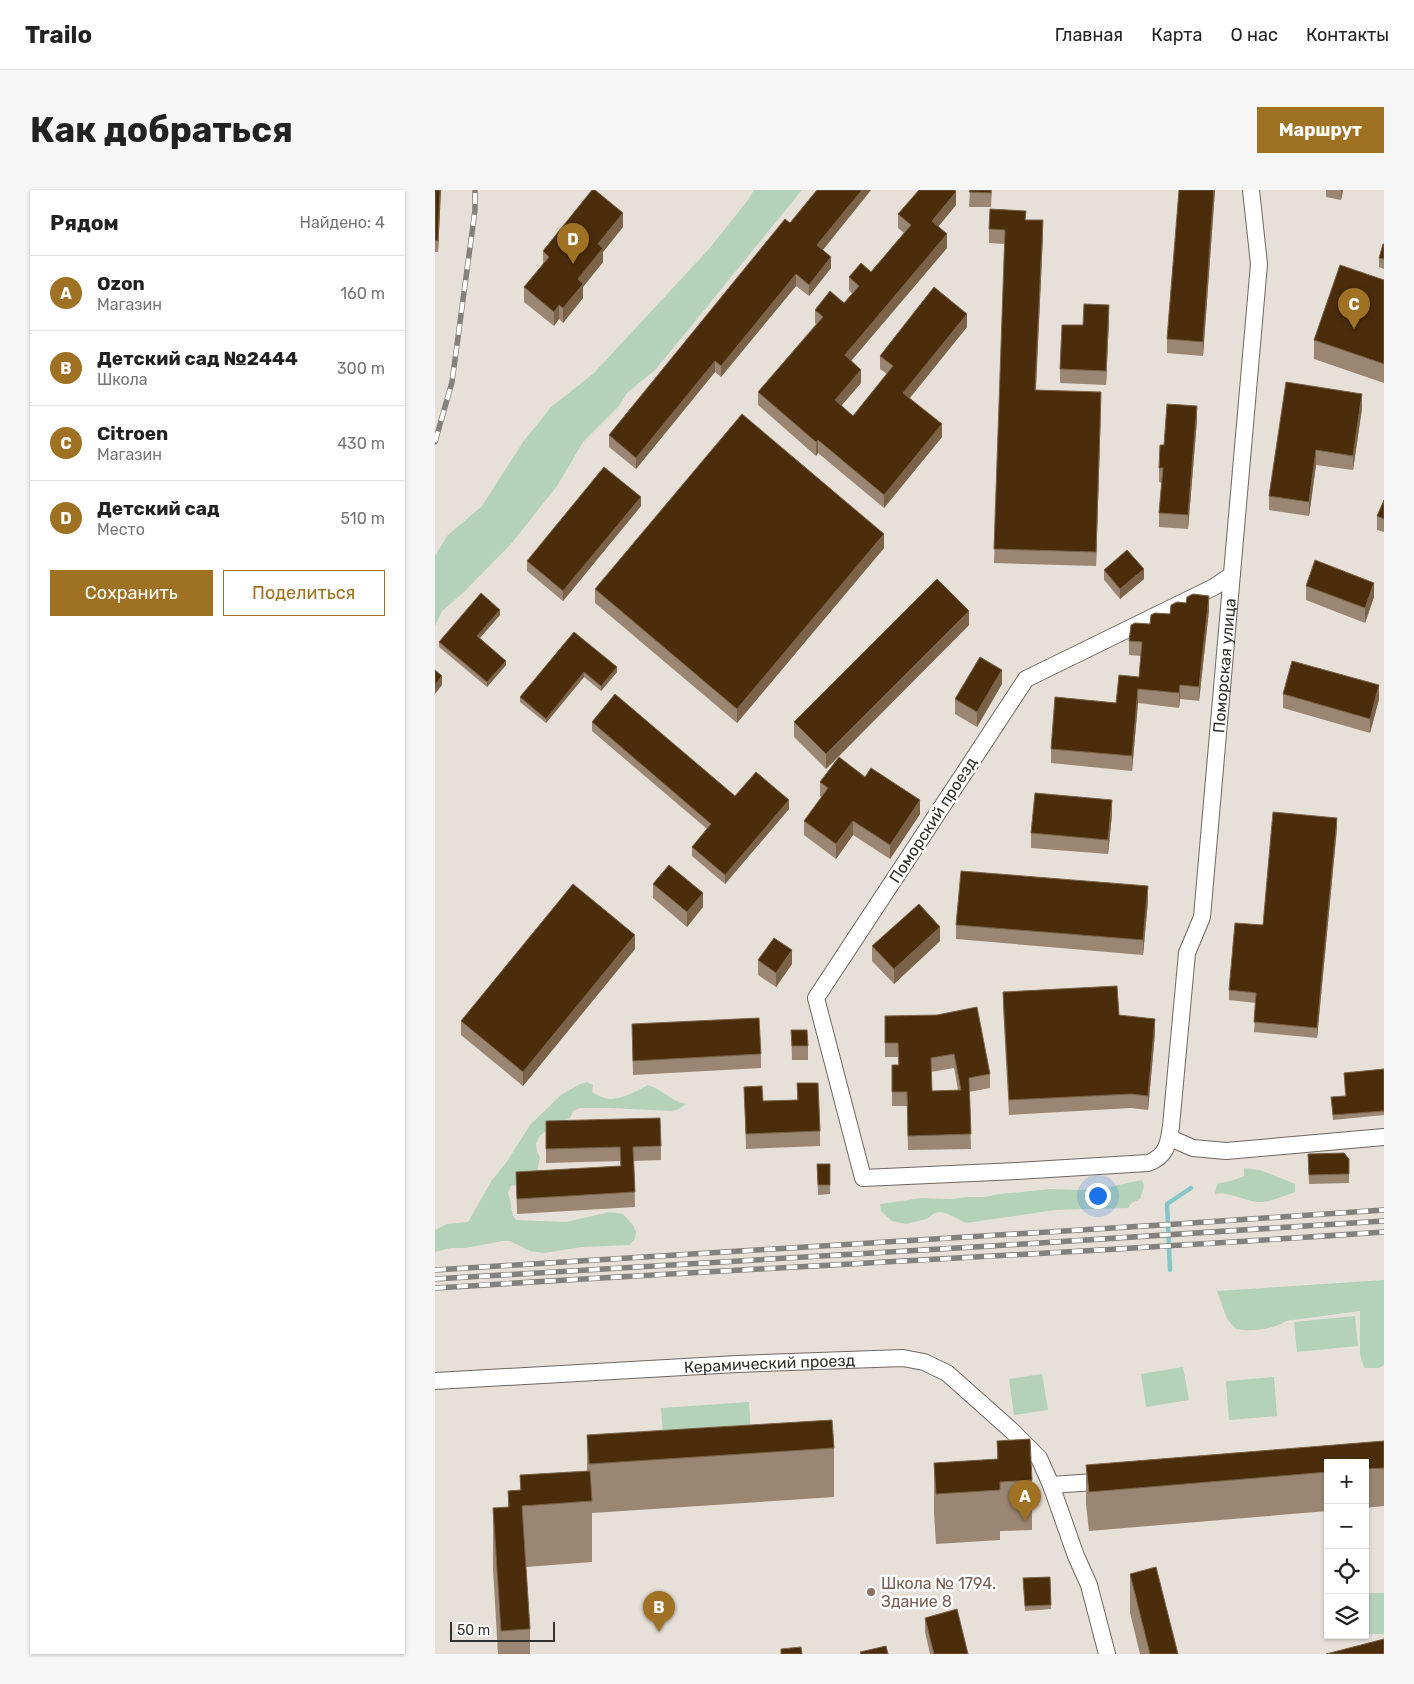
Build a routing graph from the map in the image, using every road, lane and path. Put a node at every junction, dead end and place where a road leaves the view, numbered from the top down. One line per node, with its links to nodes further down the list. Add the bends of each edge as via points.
1 (1251, 190): 2 (street, Поморская улица, via 1259,264)
2 (1231, 575): 4 (street, Поморская улица, via 1202,917 1187,953); 4 (street, Поморский проезд, via 1214,587 1026,679 816,998 863,1178 1148,1163 1165,1152)
3 (1384, 1137): 4 (street, via 1226,1151 1193,1148)
4 (1170, 1138)
5 (435, 1382): 7 (street, Керамический проезд, via 737,1364 903,1358 925,1362 947,1373 1036,1455)
6 (1122, 1480): 7 (street)
7 (1051, 1485): 8 (street, Керамический проезд, via 1089,1584)
8 (1107, 1654)

